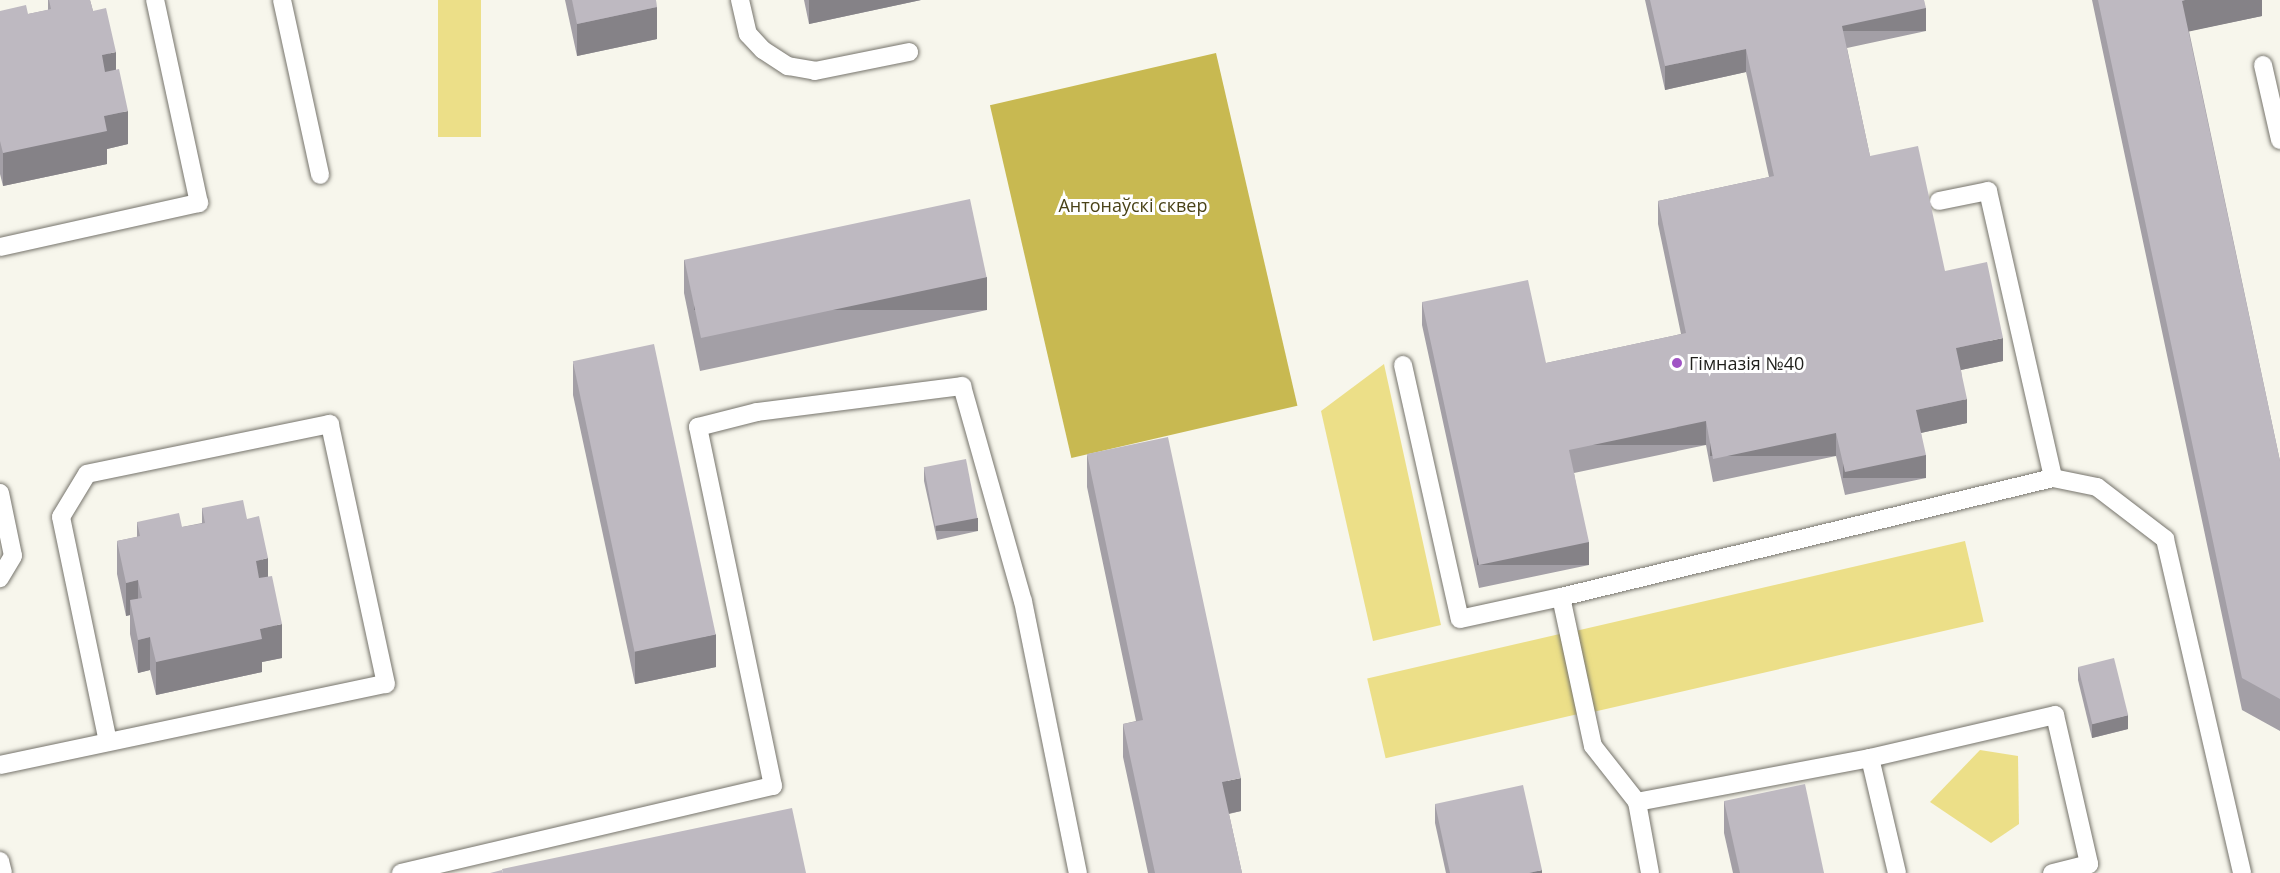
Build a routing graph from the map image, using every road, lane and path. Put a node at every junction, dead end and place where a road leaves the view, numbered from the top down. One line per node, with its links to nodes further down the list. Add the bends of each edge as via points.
1 (155, 0): 9 (lane, via 199,203)
2 (282, 0): 7 (lane)
3 (740, 0): 4 (lane, via 748,34 763,50 788,66 815,71)
4 (909, 52)
5 (2263, 64): 6 (lane)
6 (2280, 140)
7 (321, 175)
8 (1939, 201): 11 (lane, via 1988,191)
9 (0, 247)
10 (1402, 365): 14 (lane, via 1460,619)
11 (2053, 478): 14 (lane); 26 (lane, via 2097,487 2166,539)
12 (0, 493): 13 (lane, via 13,556)
13 (0, 578)
14 (1561, 597): 18 (lane, via 1593,746)
15 (108, 741): 15 (lane, via 62,517 87,474 330,424 386,684); 17 (lane)
16 (1870, 758): 18 (lane); 24 (lane); 25 (lane, via 2055,715 2089,864)
17 (0, 765)
18 (1638, 802): 23 (lane)
19 (0, 861): 20 (lane)
20 (3, 873)
21 (401, 873): 22 (lane, via 773,786 698,427 757,412 962,386 1023,601)
22 (1078, 873)
23 (1650, 873)
24 (1897, 873)
25 (2052, 873)
26 (2242, 873)

